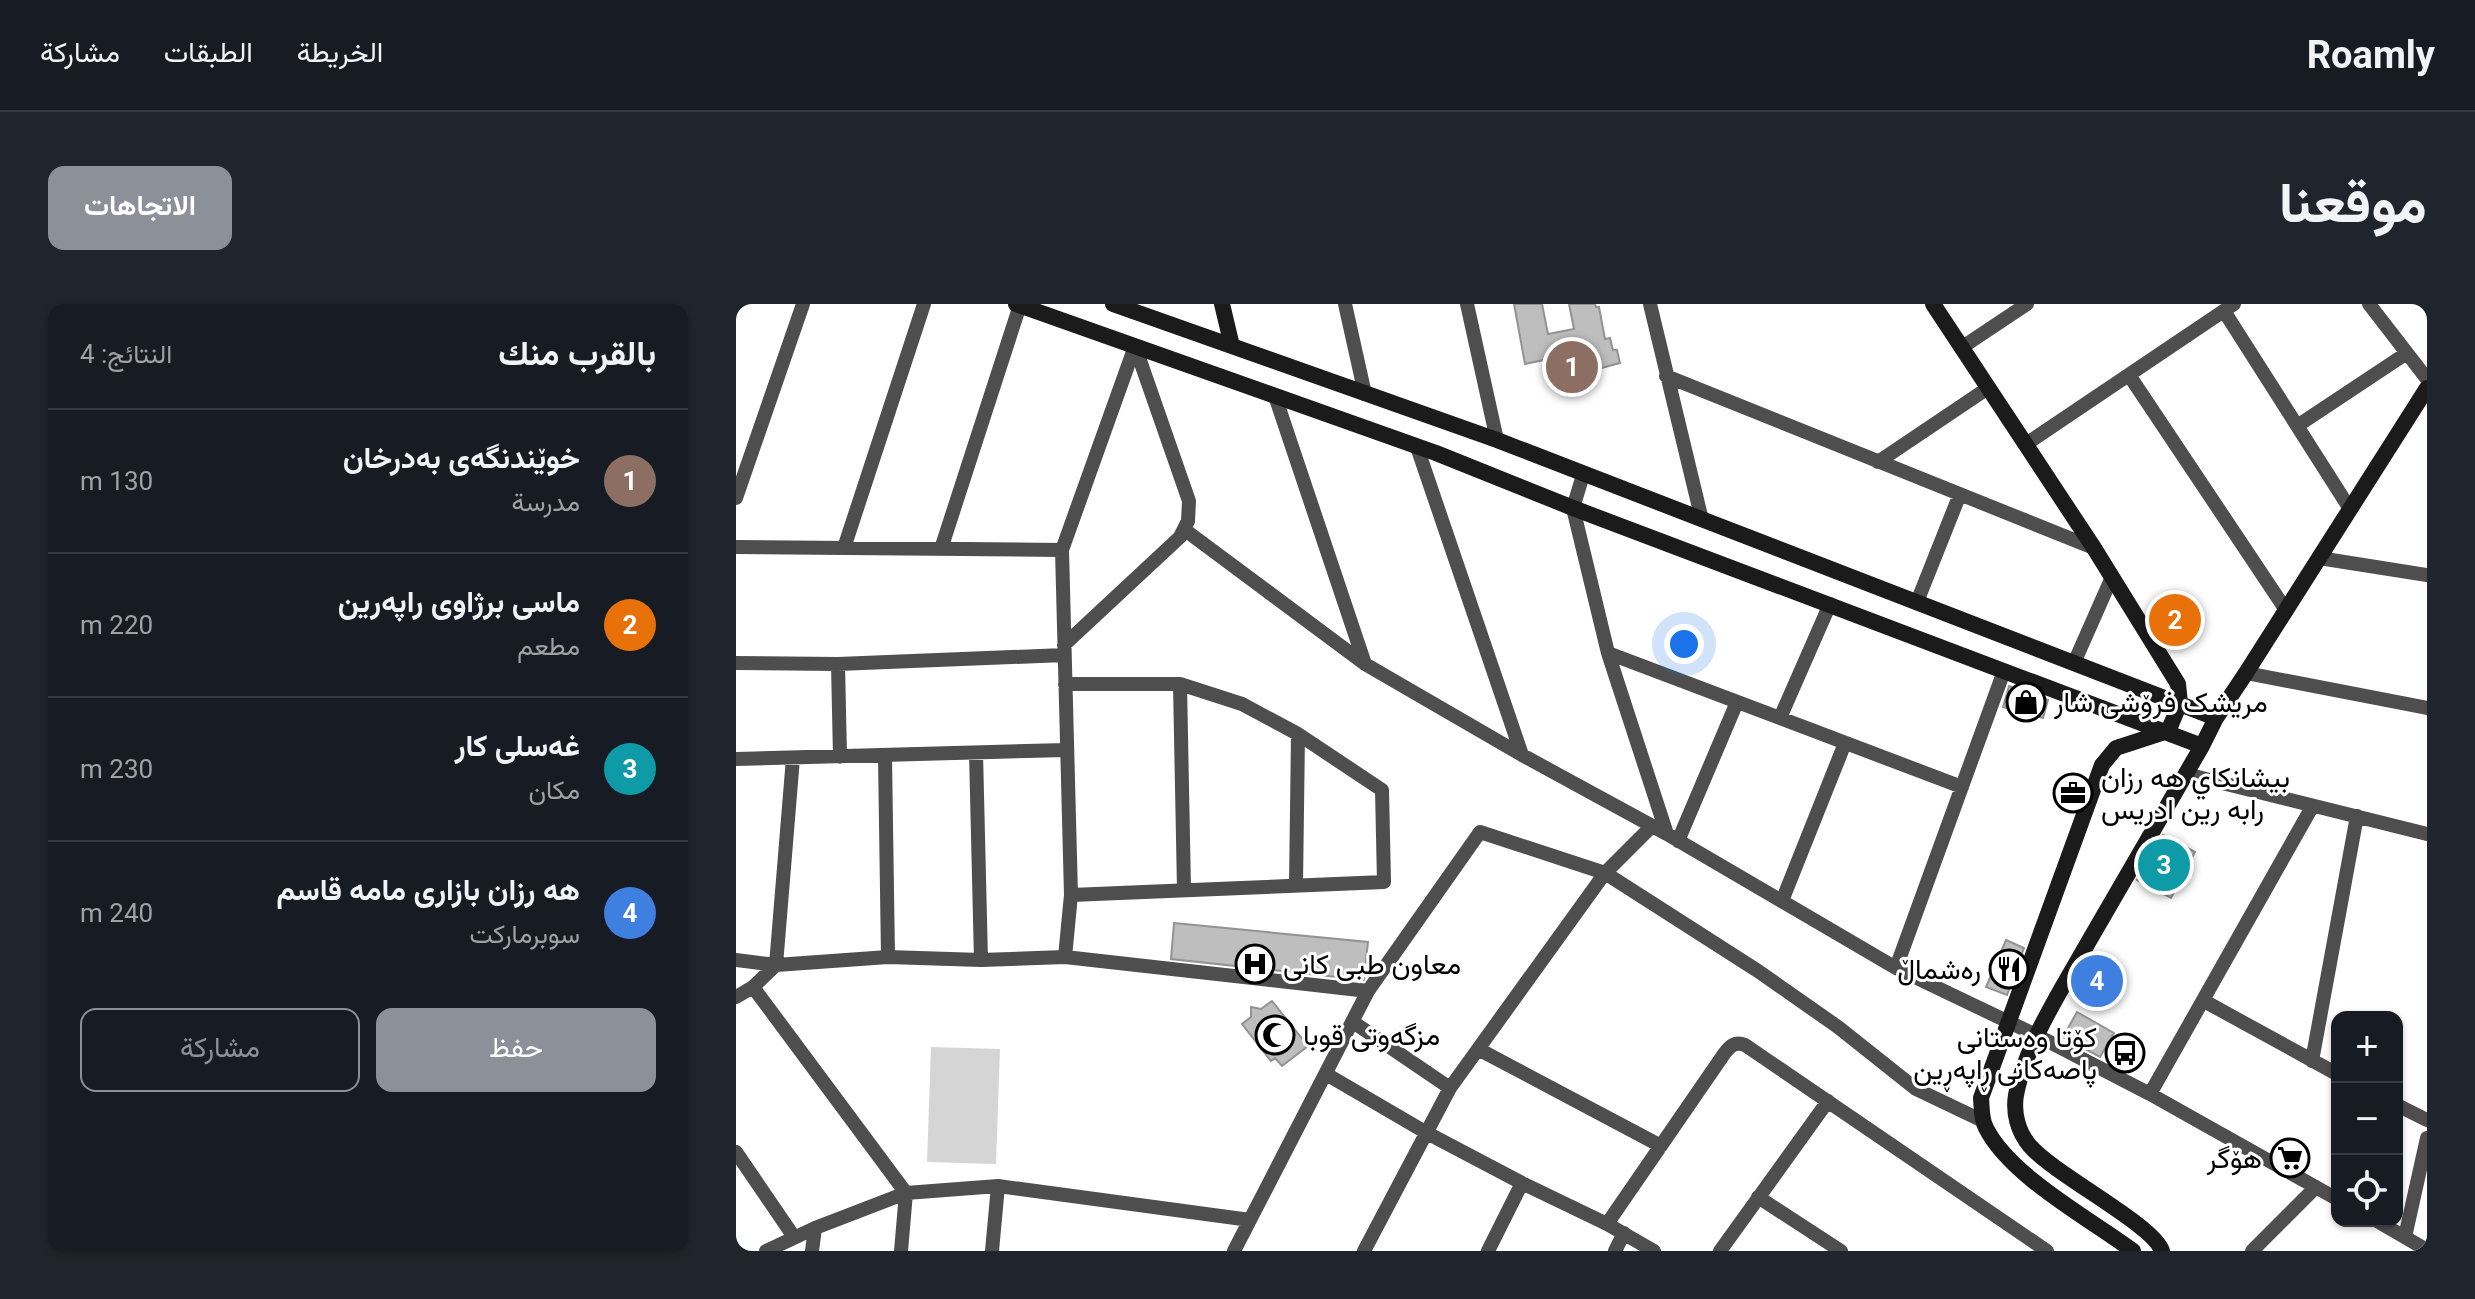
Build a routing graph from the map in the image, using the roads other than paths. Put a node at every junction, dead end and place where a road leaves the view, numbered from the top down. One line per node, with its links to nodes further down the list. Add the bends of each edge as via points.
1 (803, 304): 31 (street)
2 (924, 304): 37 (street)
3 (1113, 304): 14 (street)
4 (1222, 304): 14 (street)
5 (1345, 304): 22 (street)
6 (1467, 304): 25 (street)
7 (1650, 304): 18 (street)
8 (1933, 304): 15 (street)
9 (2027, 304): 15 (street)
10 (2369, 304): 16 (street)
11 (1018, 305): 13 (street); 39 (street)
12 (2229, 308): 17 (street); 24 (street)
13 (1135, 346): 23 (street); 35 (street, via 1189,501); 40 (street)
14 (1232, 346): 22 (street)
15 (1961, 348): 20 (street)
16 (2407, 353): 19 (street); 24 (street)
17 (2129, 375): 26 (street); 46 (street)
18 (1666, 376): 28 (street); 34 (street)
19 (2427, 379)
20 (1988, 388): 26 (street); 28 (street)
21 (2427, 388): 33 (street)
22 (1365, 394): 25 (street)
23 (1275, 396): 27 (street); 52 (street)
24 (2297, 426): 33 (street)
25 (1497, 440): 29 (street)
26 (2026, 444): 38 (street)
27 (1417, 447): 32 (street); 68 (street)
28 (1878, 462): 30 (street)
29 (1583, 475): 32 (street); 34 (street)
30 (1960, 494): 38 (street); 44 (street)
31 (736, 498)
32 (1573, 508): 45 (street); 48 (street)
33 (2350, 509): 41 (street)
34 (1702, 520): 44 (street)
35 (1185, 530): 47 (street); 52 (street)
36 (736, 547): 37 (street)
37 (844, 548): 39 (street)
38 (2094, 548): 43 (street)
39 (941, 549): 40 (street)
40 (1062, 550): 47 (street)
41 (2319, 558): 42 (street); 46 (street)
42 (2427, 575)
43 (2112, 577): 50 (street); 58 (street, via 2178,684)
44 (1917, 602): 50 (street)
45 (1830, 604): 53 (street); 60 (street)
46 (2286, 610): 54 (street)
47 (1064, 650): 51 (street); 55 (street)
48 (1608, 653): 57 (street); 79 (street)
49 (736, 663): 51 (street)
50 (2074, 663): 58 (street)
51 (838, 664): 69 (street)
52 (1365, 664): 68 (street)
53 (2004, 671): 62 (street); 74 (street)
54 (2246, 673): 59 (street); 61 (street)
55 (1065, 684): 56 (street); 66 (street)
56 (1180, 684): 63 (street, via 1242,704); 82 (street)
57 (1737, 702): 60 (street); 79 (street)
58 (2180, 703): 61 (street); 62 (street)
59 (2427, 708)
60 (1780, 718): 64 (street)
61 (2216, 718): 65 (street)
62 (2165, 732): 65 (street); 96 (street, via 2116,748 2102,765)
63 (1298, 734): 81 (street); 81 (street, via 1382,790 1384,882)
64 (1845, 743): 74 (street); 84 (street)
65 (2202, 746): 73 (street)
66 (1066, 750): 67 (street); 83 (street)
67 (976, 753): 70 (street); 88 (street)
68 (1522, 755): 77 (street)
69 (840, 757): 70 (street); 71 (street)
70 (885, 757): 85 (street)
71 (793, 758): 72 (street); 89 (street)
72 (736, 759)
73 (2186, 774): 75 (street); 97 (street)
74 (1962, 787): 90 (street)
75 (2312, 807): 76 (street); 94 (street)
76 (2357, 816): 78 (street); 99 (street)
77 (1652, 826): 79 (street); 80 (street)
78 (2427, 834)
79 (1672, 838): 84 (street)
80 (1605, 873): 92 (street, via 1480,832); 98 (street); 107 (street, via 1758,971 1916,1089)
81 (1296, 885): 82 (street)
82 (1184, 889): 83 (street)
83 (1071, 895): 86 (street)
84 (1782, 901): 90 (street)
85 (888, 957): 88 (street); 89 (street)
86 (1065, 957): 88 (street); 92 (street)
87 (736, 960): 89 (street)
88 (981, 960)
89 (776, 965): 91 (street)
90 (1896, 968): 96 (street)
91 (753, 987): 93 (street); 115 (street)
92 (1368, 991): 95 (street)
93 (736, 997)
94 (2204, 1001): 99 (street); 103 (street)
95 (1353, 1022): 101 (street); 102 (street)
96 (2008, 1023): 97 (street); 107 (street, via 1981,1098)
97 (2038, 1036): 103 (street); 139 (street, via 2016,1098 2023,1138 2042,1158 2152,1235)
98 (1478, 1049): 102 (street); 110 (street)
99 (2312, 1061): 100 (street)
100 (2331, 1071)
101 (1326, 1074): 108 (street); 118 (street)
102 (1450, 1088): 108 (street)
103 (2150, 1094): 114 (street)
104 (1828, 1101): 110 (street, via 1745,1045 1735,1044); 117 (street); 137 (street)
105 (2403, 1108): 106 (street)
106 (2427, 1120)
107 (1983, 1121): 138 (street, via 1996,1144 2036,1182)
108 (1427, 1133): 112 (street); 131 (street)
109 (2427, 1138): 124 (street)
110 (1661, 1146): 119 (street)
111 (736, 1152): 123 (street)
112 (1522, 1183): 119 (street); 132 (street)
113 (998, 1186): 115 (street); 118 (street); 129 (street)
114 (2316, 1187): 116 (street); 140 (street)
115 (906, 1193): 121 (street); 128 (street)
116 (2331, 1196)
117 (1758, 1197): 135 (street); 136 (street)
118 (1250, 1220): 130 (street)
119 (1607, 1224): 122 (street)
120 (2388, 1227): 124 (street)
121 (815, 1228): 123 (street); 127 (street)
122 (1624, 1233): 133 (street); 134 (street)
123 (794, 1237): 126 (street)
124 (2405, 1237): 125 (street)
125 (2427, 1250)
126 (766, 1251)
127 (812, 1251)
128 (901, 1251)
129 (992, 1251)
130 (1234, 1251)
131 (1364, 1251)
132 (1488, 1251)
133 (1615, 1251)
134 (1654, 1251)
135 (1720, 1251)
136 (1841, 1251)
137 (2047, 1251)
138 (2133, 1251)
139 (2162, 1251)
140 (2252, 1251)

